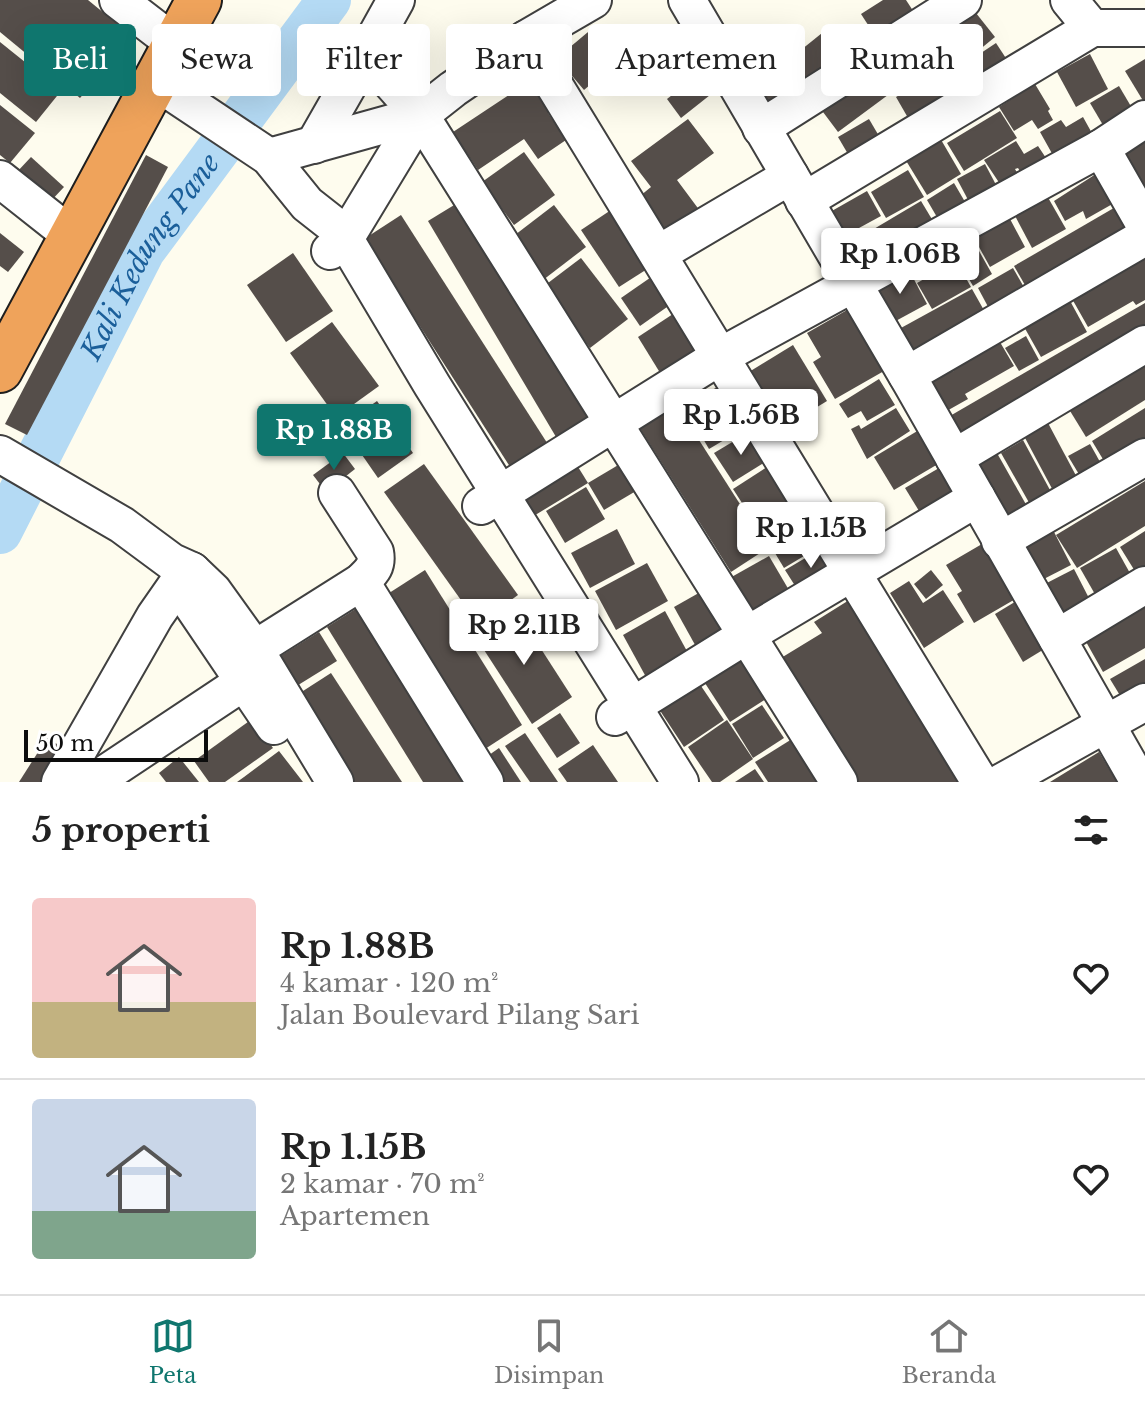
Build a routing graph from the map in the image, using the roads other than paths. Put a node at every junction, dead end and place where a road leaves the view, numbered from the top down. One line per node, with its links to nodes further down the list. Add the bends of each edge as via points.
1 (118, 0): 13 (street)
2 (199, 0): 8 (highway)
3 (396, 0): 9 (street)
4 (593, 0): 10 (street)
5 (687, 0): 22 (street)
6 (963, 0): 22 (street)
7 (1069, 0): 11 (street)
8 (185, 24)
9 (383, 24)
10 (552, 24)
11 (1092, 28): 12 (street); 27 (street)
12 (1145, 28)
13 (152, 46)
14 (152, 85): 29 (highway)
15 (446, 95): 20 (street)
16 (188, 96): 25 (street, via 197,108)
17 (342, 96): 23 (street)
18 (403, 96): 20 (street)
19 (561, 96): 32 (street)
20 (420, 115): 23 (street); 31 (street); 38 (street)
21 (1145, 119): 24 (street)
22 (761, 128): 27 (street)
23 (314, 145): 25 (street)
24 (1101, 148): 28 (street); 33 (street)
25 (263, 153): 31 (street)
26 (0, 179): 29 (street)
27 (797, 189): 32 (street); 33 (street)
28 (1145, 225)
29 (72, 236): 36 (highway)
30 (1145, 237): 37 (street)
31 (338, 245): 44 (street)
32 (658, 254): 35 (street)
33 (853, 284): 35 (street); 37 (street)
34 (1145, 344): 41 (street)
35 (719, 357): 38 (street); 46 (street)
36 (0, 370)
37 (907, 375): 41 (street)
38 (612, 423): 44 (street); 50 (street)
39 (5, 457): 47 (street, via 122,525)
40 (1145, 457): 45 (street)
41 (954, 458): 43 (street)
42 (337, 493): 48 (street, via 375,552 374,570)
43 (977, 498): 45 (street); 46 (street)
44 (491, 499): 54 (street)
45 (1000, 541): 51 (street)
46 (852, 571): 50 (street); 64 (street)
47 (181, 572): 52 (street); 56 (street)
48 (361, 582): 52 (street); 60 (street)
49 (1145, 585): 51 (street)
50 (747, 635): 54 (street); 63 (street)
51 (1057, 638): 55 (street)
52 (244, 664): 57 (street); 58 (street); 59 (street)
53 (1145, 702): 55 (street)
54 (623, 712): 61 (street); 62 (street)
55 (1105, 723): 65 (street); 66 (street)
56 (60, 782)
57 (93, 782)
58 (309, 782)
59 (335, 782)
60 (485, 782)
61 (652, 782)
62 (680, 782)
63 (839, 782)
64 (980, 782)
65 (1002, 782)
66 (1139, 782)

